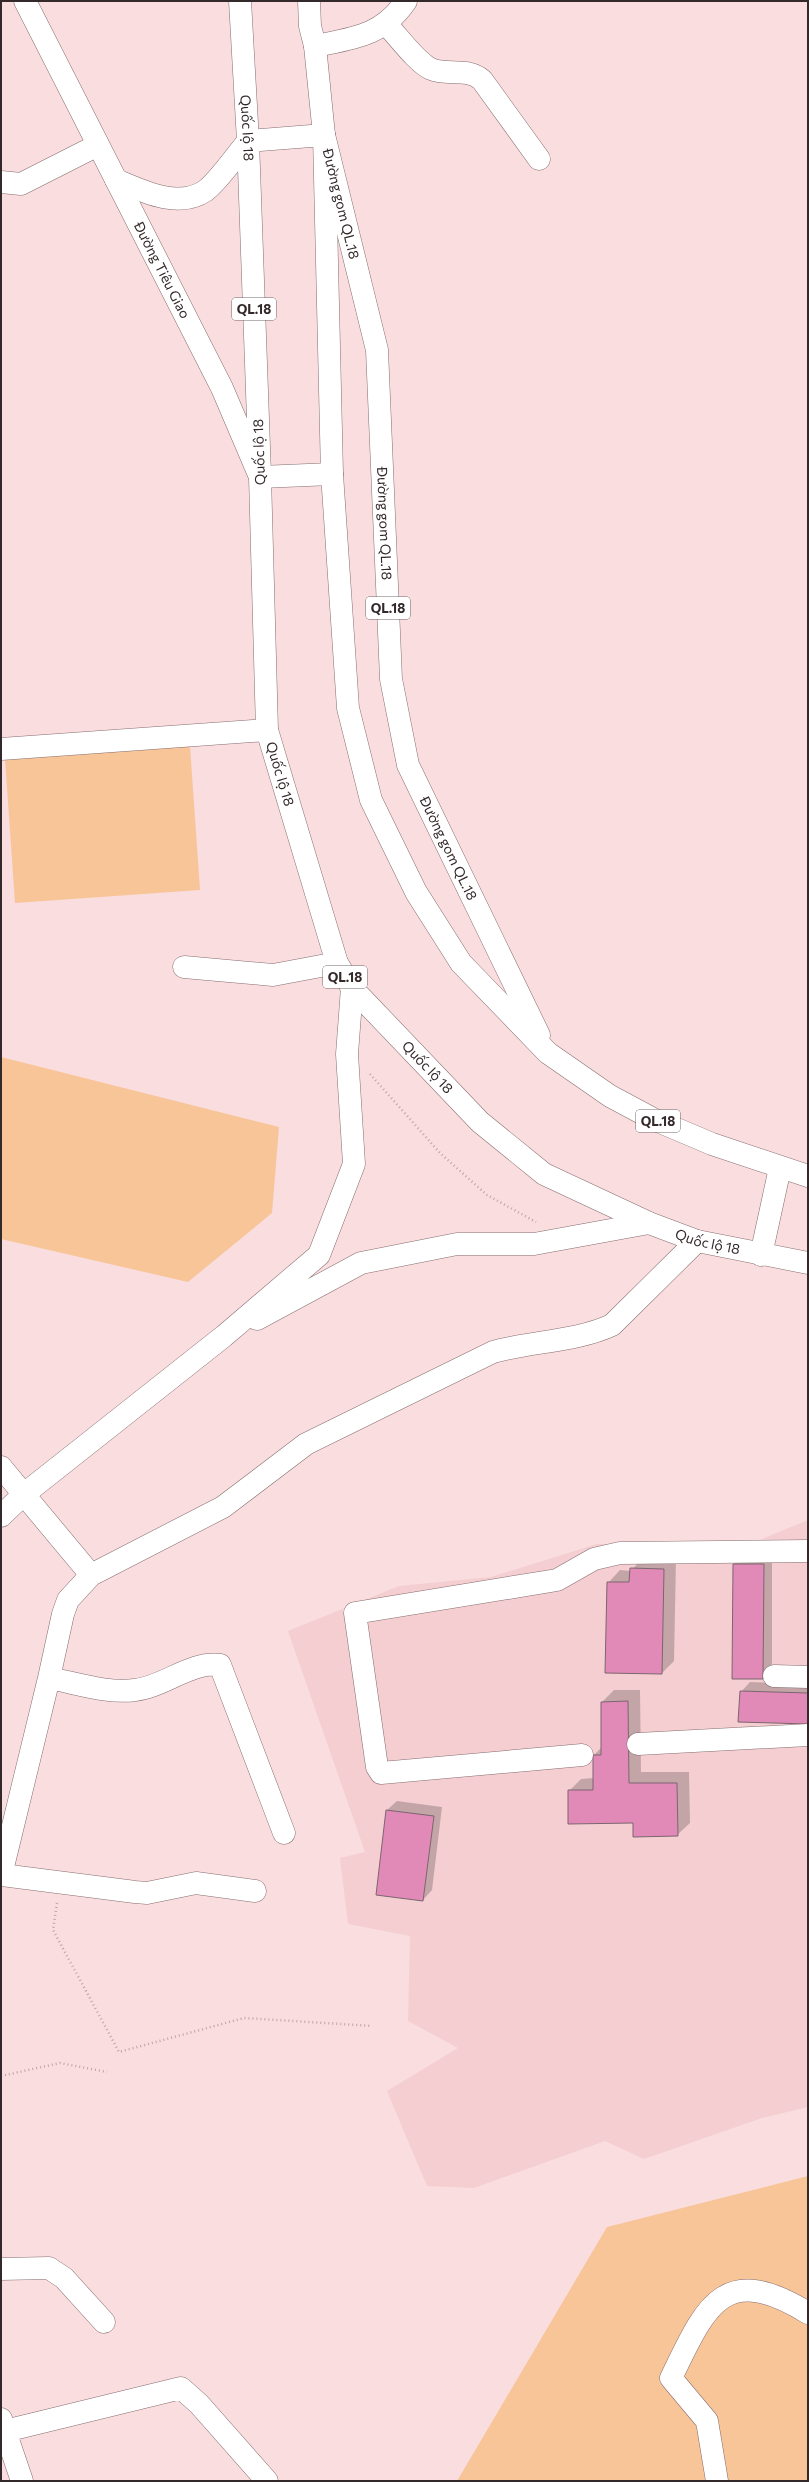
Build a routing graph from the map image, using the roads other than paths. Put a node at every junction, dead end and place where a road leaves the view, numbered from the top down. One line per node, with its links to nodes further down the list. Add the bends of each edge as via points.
1 (25, 1): 9 (main road, Đường Tiêu Giao)
2 (240, 1): 8 (main road, Quốc lộ 18 / QL.18)
3 (309, 1): 6 (main road, QL.18, via 310,26)
4 (406, 1): 5 (main road)
5 (386, 24): 6 (main road, via 367,35); 10 (main road, via 430,69 468,73 482,80)
6 (315, 46): 7 (main road, QL.18)
7 (324, 135): 8 (main road); 13 (main road, QL.18); 20 (main road, Đường gom QL.18 / QL.18, via 377,350 391,679 408,765)
8 (248, 142): 12 (main road, via 206,191 191,196 172,198); 14 (main road, Quốc lộ 18 / QL.18)
9 (98, 145): 11 (main road, via 21,184); 12 (main road, Đường Tiêu Giao)
10 (539, 159)
11 (3, 179)
12 (116, 180): 14 (main road, Đường Tiêu Giao, via 222,388)
13 (332, 474): 14 (main road); 20 (main road, QL.18, via 348,708 371,800 416,892 461,963)
14 (260, 477): 15 (main road, Quốc lộ 18 / QL.18)
15 (267, 730): 16 (main road); 17 (main road, Quốc lộ 18 / QL.18)
16 (1, 749)
17 (337, 963): 18 (main road, via 273,975); 19 (main road, Quốc lộ 18 / QL.18)
18 (184, 967)
19 (352, 988): 23 (main road, Quốc lộ 18 / QL.18, via 480,1122 544,1174); 27 (main road, via 347,1054 354,1164 319,1255)
20 (548, 1053): 21 (main road, QL.18, via 610,1096 653,1119 712,1144)
21 (780, 1168): 22 (main road, QL.18); 25 (main road)
22 (808, 1176)
23 (649, 1223): 24 (main road, Quốc lộ 18 / QL.18); 27 (main road, via 534,1244 457,1244 361,1263)
24 (696, 1241): 25 (main road, Quốc lộ 18 / QL.18); 32 (main road, via 612,1325 595,1333 493,1352 306,1444 223,1507)
25 (761, 1255): 26 (main road, Quốc lộ 18 / QL.18)
26 (808, 1263)
27 (224, 1336): 29 (main road)
28 (1, 1467): 29 (main road)
29 (23, 1495): 30 (main road); 32 (main road)
30 (1, 1516)
31 (808, 1551): 38 (main road, via 620,1553 594,1559 557,1580 355,1613 377,1767 381,1773)
32 (91, 1575): 35 (main road, via 79,1586 65,1607)
33 (774, 1676): 34 (main road)
34 (808, 1676)
35 (50, 1678): 39 (main road, via 122,1691 137,1690 206,1665 220,1665); 40 (main road)
36 (808, 1735): 37 (main road)
37 (638, 1744)
38 (582, 1755)
39 (284, 1833)
40 (2, 1867): 41 (main road, via 60,1882 141,1892 196,1883)
41 (255, 1891)
42 (1, 2269): 44 (main road, via 49,2268 64,2278)
43 (808, 2313): 48 (main road, via 765,2291 741,2289 716,2302 698,2322 671,2378 707,2421)
44 (104, 2322)
45 (3, 2425): 46 (main road); 47 (main road, via 181,2388 199,2404)
46 (22, 2481)
47 (267, 2481)
48 (717, 2481)

